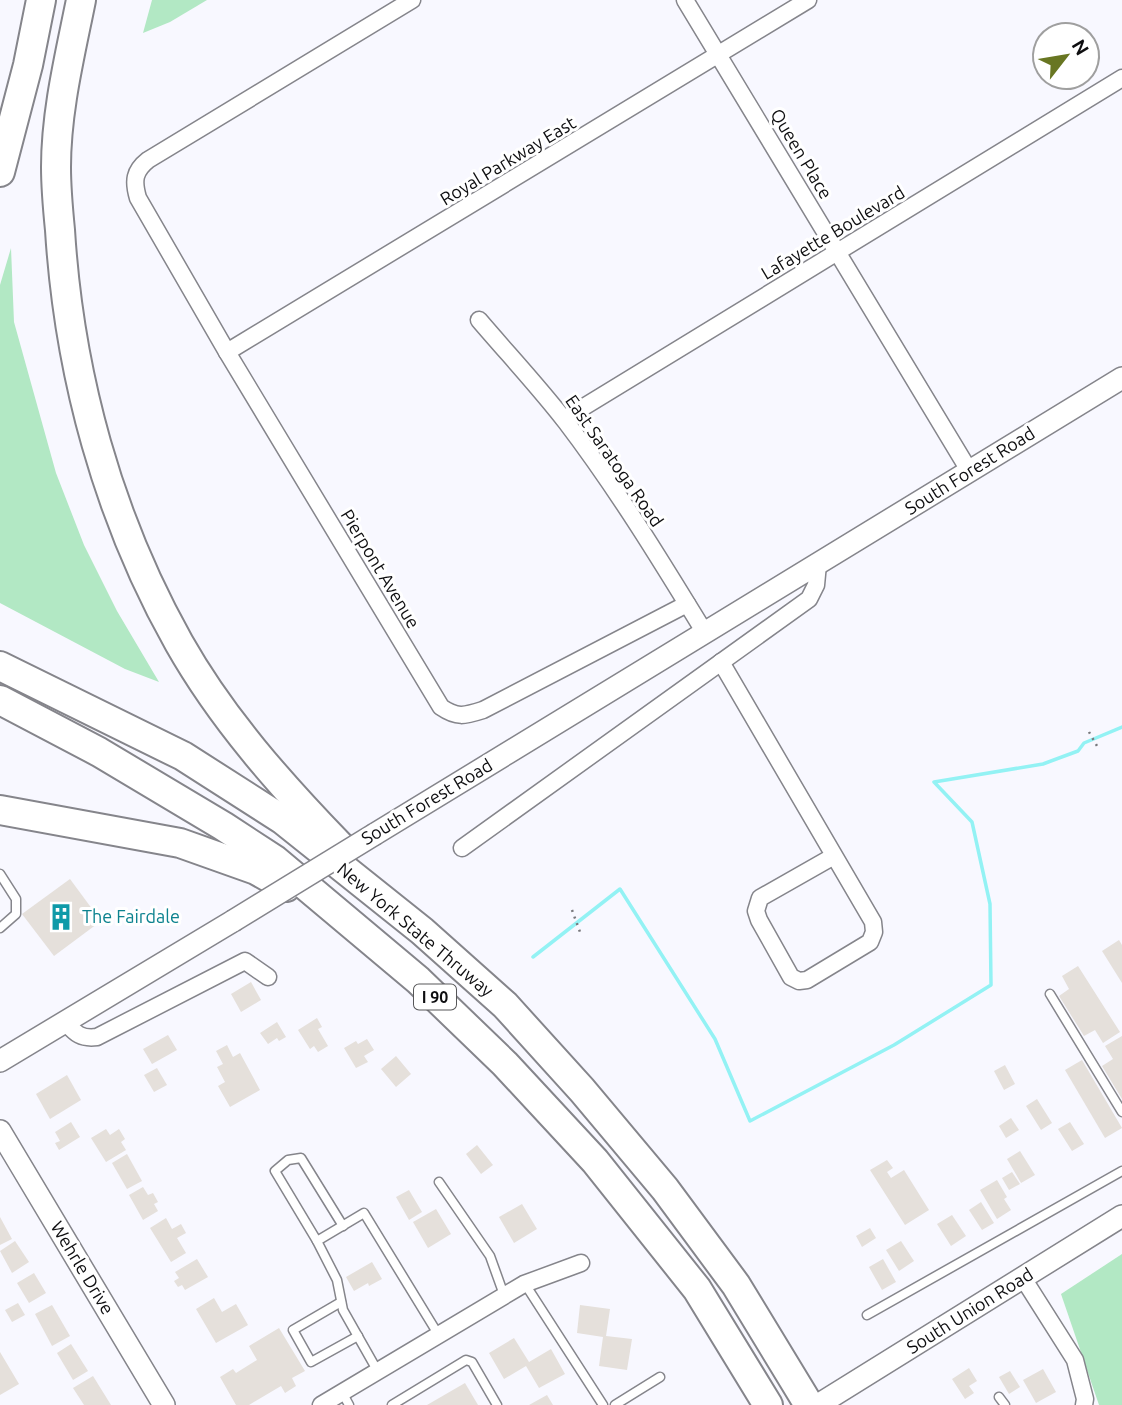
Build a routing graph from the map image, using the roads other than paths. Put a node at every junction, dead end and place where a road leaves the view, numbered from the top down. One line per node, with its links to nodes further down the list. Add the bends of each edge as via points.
1 (41, 0): 8 (highway)
2 (81, 0): 27 (highway, via 65,78 57,194 72,342 89,420 113,496 147,580 180,644 222,709 301,806)
3 (412, 0): 11 (street, Pierpont Avenue, via 139,166 134,186 138,198)
4 (685, 0): 6 (street, Queen Place)
5 (808, 0): 6 (street, Royal Parkway East)
6 (718, 55): 9 (street, Queen Place); 11 (street, Royal Parkway East)
7 (1122, 78): 9 (street, Lafayette Boulevard)
8 (0, 172)
9 (837, 253): 13 (street, Lafayette Boulevard); 14 (street, Queen Place)
10 (479, 320): 13 (street, East Saratoga Road)
11 (227, 352): 16 (street, Pierpont Avenue, via 431,692 452,714 466,716 482,710)
12 (1122, 378): 14 (street, South Forest Road)
13 (564, 419): 16 (street, East Saratoga Road)
14 (970, 472): 15 (street, South Forest Road)
15 (818, 564): 17 (street, South Forest Road); 18 (street, via 809,599)
16 (687, 604): 17 (street, East Saratoga Road)
17 (705, 633): 30 (street, South Forest Road, bridge)
18 (721, 662): 22 (street); 23 (street)
19 (0, 666): 27 (highway, New York State Thruway / I 90, via 194,763 283,820)
20 (0, 700): 25 (highway, New York State Thruway / I 90, via 223,826 275,860)
21 (0, 810): 25 (highway, via 180,842 256,870)
22 (462, 848)
23 (834, 856): 23 (street, via 873,922 874,932 870,942 799,981 791,977 756,911 760,898)
24 (0, 874): 26 (lane, via 16,899 16,914)
25 (350, 924): 56 (highway, New York State Thruway / I 90, via 418,980 595,1161 696,1289)
26 (0, 928)
27 (422, 930): 57 (highway, New York State Thruway / I 90, via 505,1005 665,1189 736,1285)
28 (268, 977): 30 (street, via 245,961 97,1037 77,1035)
29 (1050, 994): 32 (lane)
30 (65, 1022): 31 (street, South Forest Road)
31 (0, 1061)
32 (1122, 1112)
33 (0, 1131): 50 (street, Wehrle Drive)
34 (1122, 1171): 44 (lane)
35 (439, 1182): 42 (lane, via 490,1256)
36 (1122, 1216): 40 (street, South Union Road)
37 (343, 1226): 38 (lane); 38 (lane, via 301,1158 288,1160 275,1171); 45 (lane, via 365,1213)
38 (317, 1241): 43 (lane, via 337,1279)
39 (581, 1263): 41 (street)
40 (1023, 1278): 58 (street, South Union Road); 59 (street, via 1075,1360)
41 (524, 1283): 42 (street); 54 (lane)
42 (504, 1295): 45 (street)
43 (341, 1302): 46 (lane); 46 (lane, via 293,1330 311,1362)
44 (867, 1315)
45 (438, 1335): 47 (street)
46 (358, 1336): 47 (lane)
47 (377, 1370): 49 (street)
48 (660, 1377): 55 (lane)
49 (346, 1398): 51 (street)
50 (162, 1404)
51 (321, 1405)
52 (392, 1405): 53 (lane, via 466,1360 472,1362)
53 (497, 1405)
54 (603, 1405)
55 (615, 1405)
56 (768, 1405)
57 (809, 1405)
58 (818, 1405)
59 (1084, 1405)

